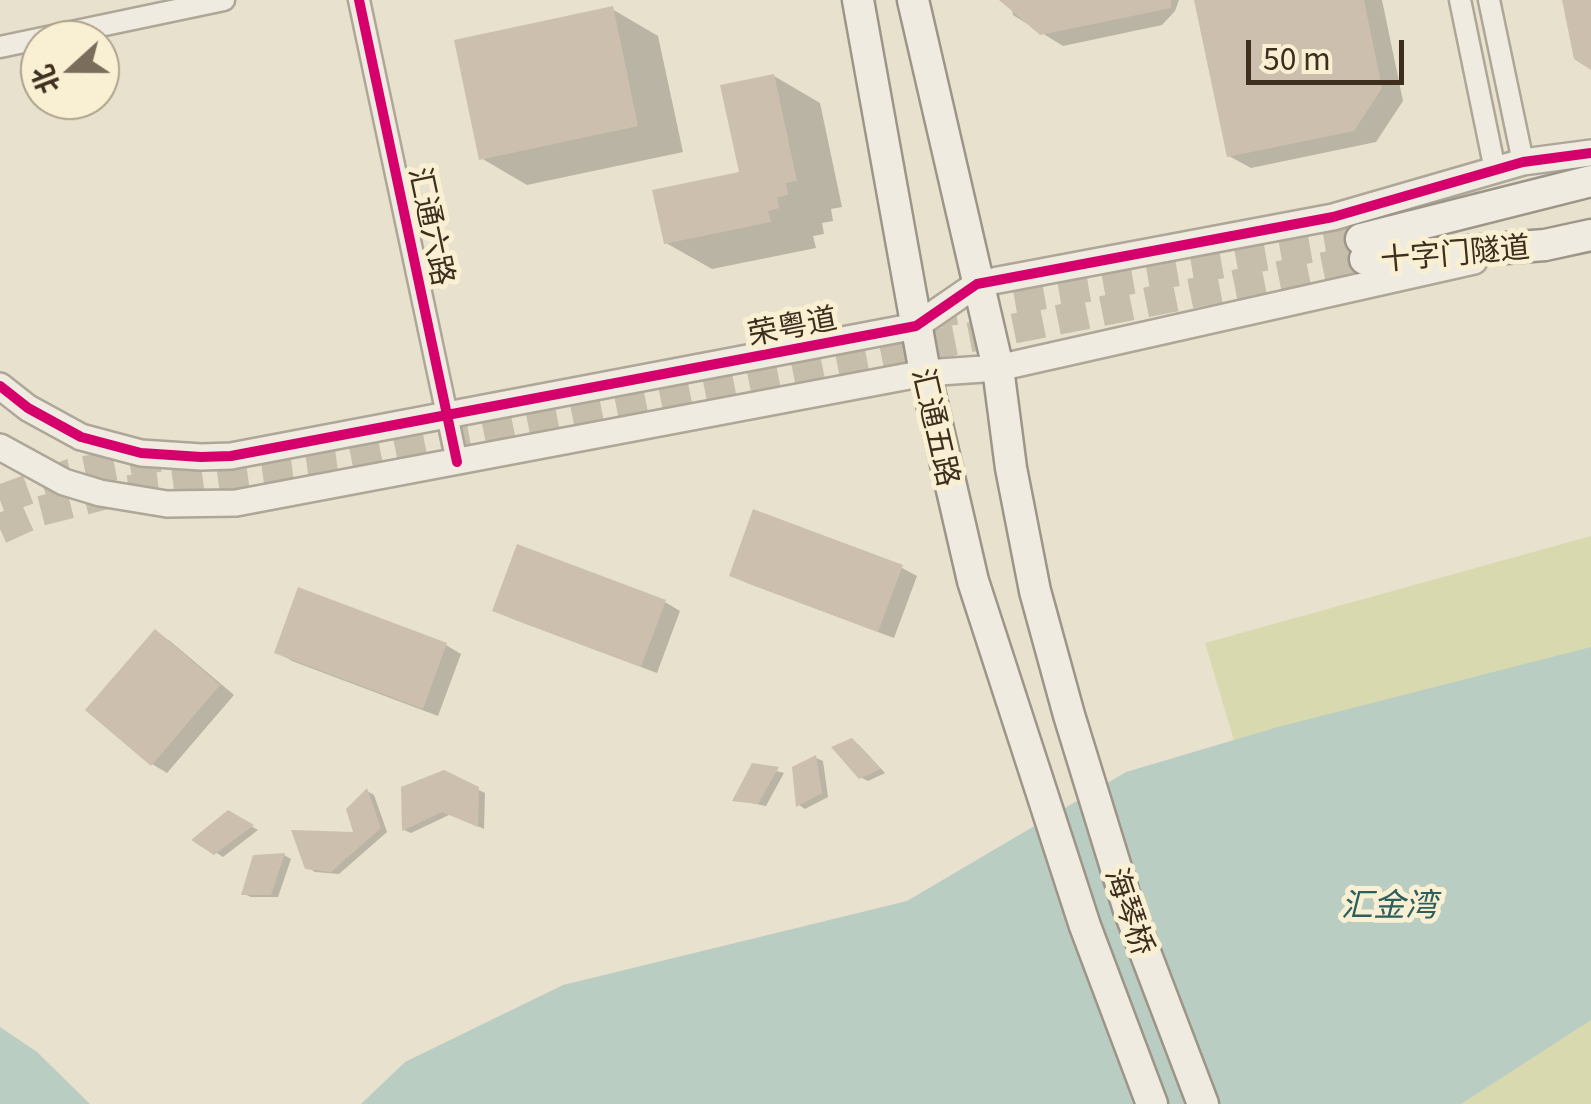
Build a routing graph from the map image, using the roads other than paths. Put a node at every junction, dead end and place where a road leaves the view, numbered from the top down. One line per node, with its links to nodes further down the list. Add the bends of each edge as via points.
1 (224, 0): 7 (street)
2 (360, 0): 19 (street, 汇通六路)
3 (858, 0): 15 (main road, 汇通五路)
4 (913, 0): 14 (main road)
5 (1460, 0): 10 (street)
6 (1489, 0): 9 (street)
7 (0, 47)
8 (1591, 153): 9 (street, 荣粤道)
9 (1523, 162): 10 (street, 荣粤道)
10 (1495, 170): 14 (street, 荣粤道, via 1332,217)
11 (1591, 181): 13 (main road, 十字门隧道, via 1528,194 1363,249)
12 (1591, 235): 13 (main road)
13 (1545, 245): 16 (street)
14 (976, 284): 15 (street, 荣粤道); 16 (main road)
15 (916, 326): 17 (main road, 汇通五路); 19 (street, 荣粤道)
16 (998, 368): 17 (street); 24 (main road, 海琴桥, via 1035,591 1068,716 1130,910)
17 (925, 373): 21 (street); 22 (main road, 汇通五路, via 973,581)
18 (0, 386): 19 (street, 荣粤道, via 82,438 171,456 231,456)
19 (447, 416): 21 (street, 汇通六路)
20 (0, 447): 21 (street, via 64,482 150,502 202,505)
21 (457, 462)
22 (1023, 729): 23 (main road, 海琴桥, via 1085,926)
23 (1152, 1104)
24 (1203, 1104)

